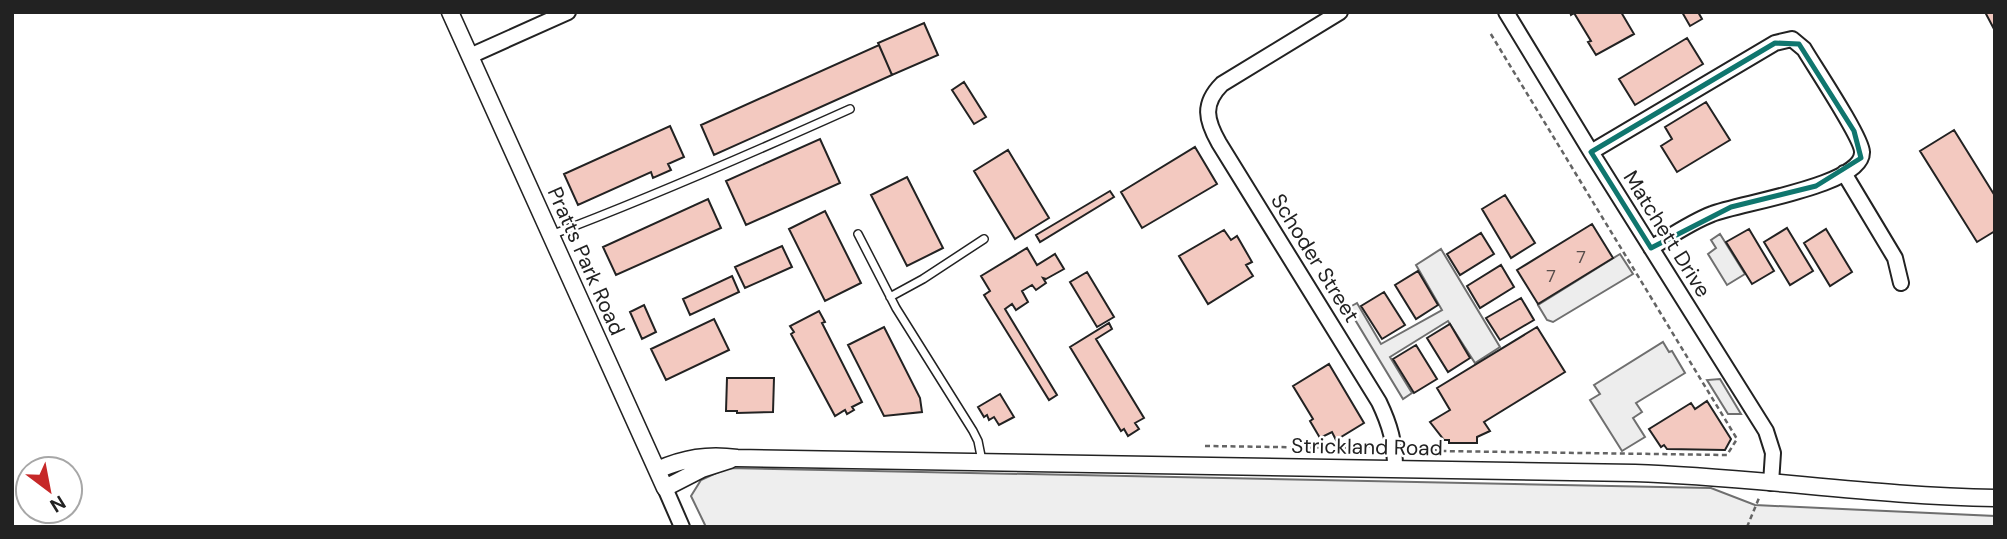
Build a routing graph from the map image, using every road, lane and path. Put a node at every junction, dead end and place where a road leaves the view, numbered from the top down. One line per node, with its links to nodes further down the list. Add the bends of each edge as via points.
1 (450, 12): 6 (street, Pratts Park Road)
2 (568, 12): 6 (street)
3 (1340, 12): 17 (street, Schoder Street, via 1231,77 1210,99 1208,115 1214,134 1379,402)
4 (1506, 12): 8 (street, Matchett Drive)
5 (1489, 31): 17 (path, via 1737,439 1727,455 1438,451)
6 (470, 56): 11 (street, Pratts Park Road)
7 (850, 109): 11 (lane)
8 (1591, 152): 9 (street, via 1774,43 1792,39 1804,49 1860,143 1861,158); 13 (street, Matchett Drive)
9 (1844, 173): 13 (street, via 1816,187 1711,214); 14 (street, via 1895,258)
10 (858, 234): 15 (lane)
11 (551, 235): 21 (street, Pratts Park Road)
12 (985, 239): 15 (lane)
13 (1651, 248): 22 (street, Matchett Drive, via 1766,431 1773,453)
14 (1901, 283)
15 (890, 297): 19 (lane, via 973,431)
16 (1205, 446): 17 (path)
17 (1395, 446): 20 (street, Schoder Street)
18 (737, 458): 19 (street, Strickland Road); 21 (street, Strickland Road, via 688,458); 23 (street, Strickland Road)
19 (982, 462): 20 (street, Strickland Road)
20 (1395, 468): 22 (street, Strickland Road, via 1646,473)
21 (657, 470): 23 (street, Pratts Park Road)
22 (1767, 482): 24 (street, Strickland Road); 26 (path)
23 (665, 488): 25 (street, Pratts Park Road)
24 (1995, 498)
25 (682, 527)
26 (1746, 527)

